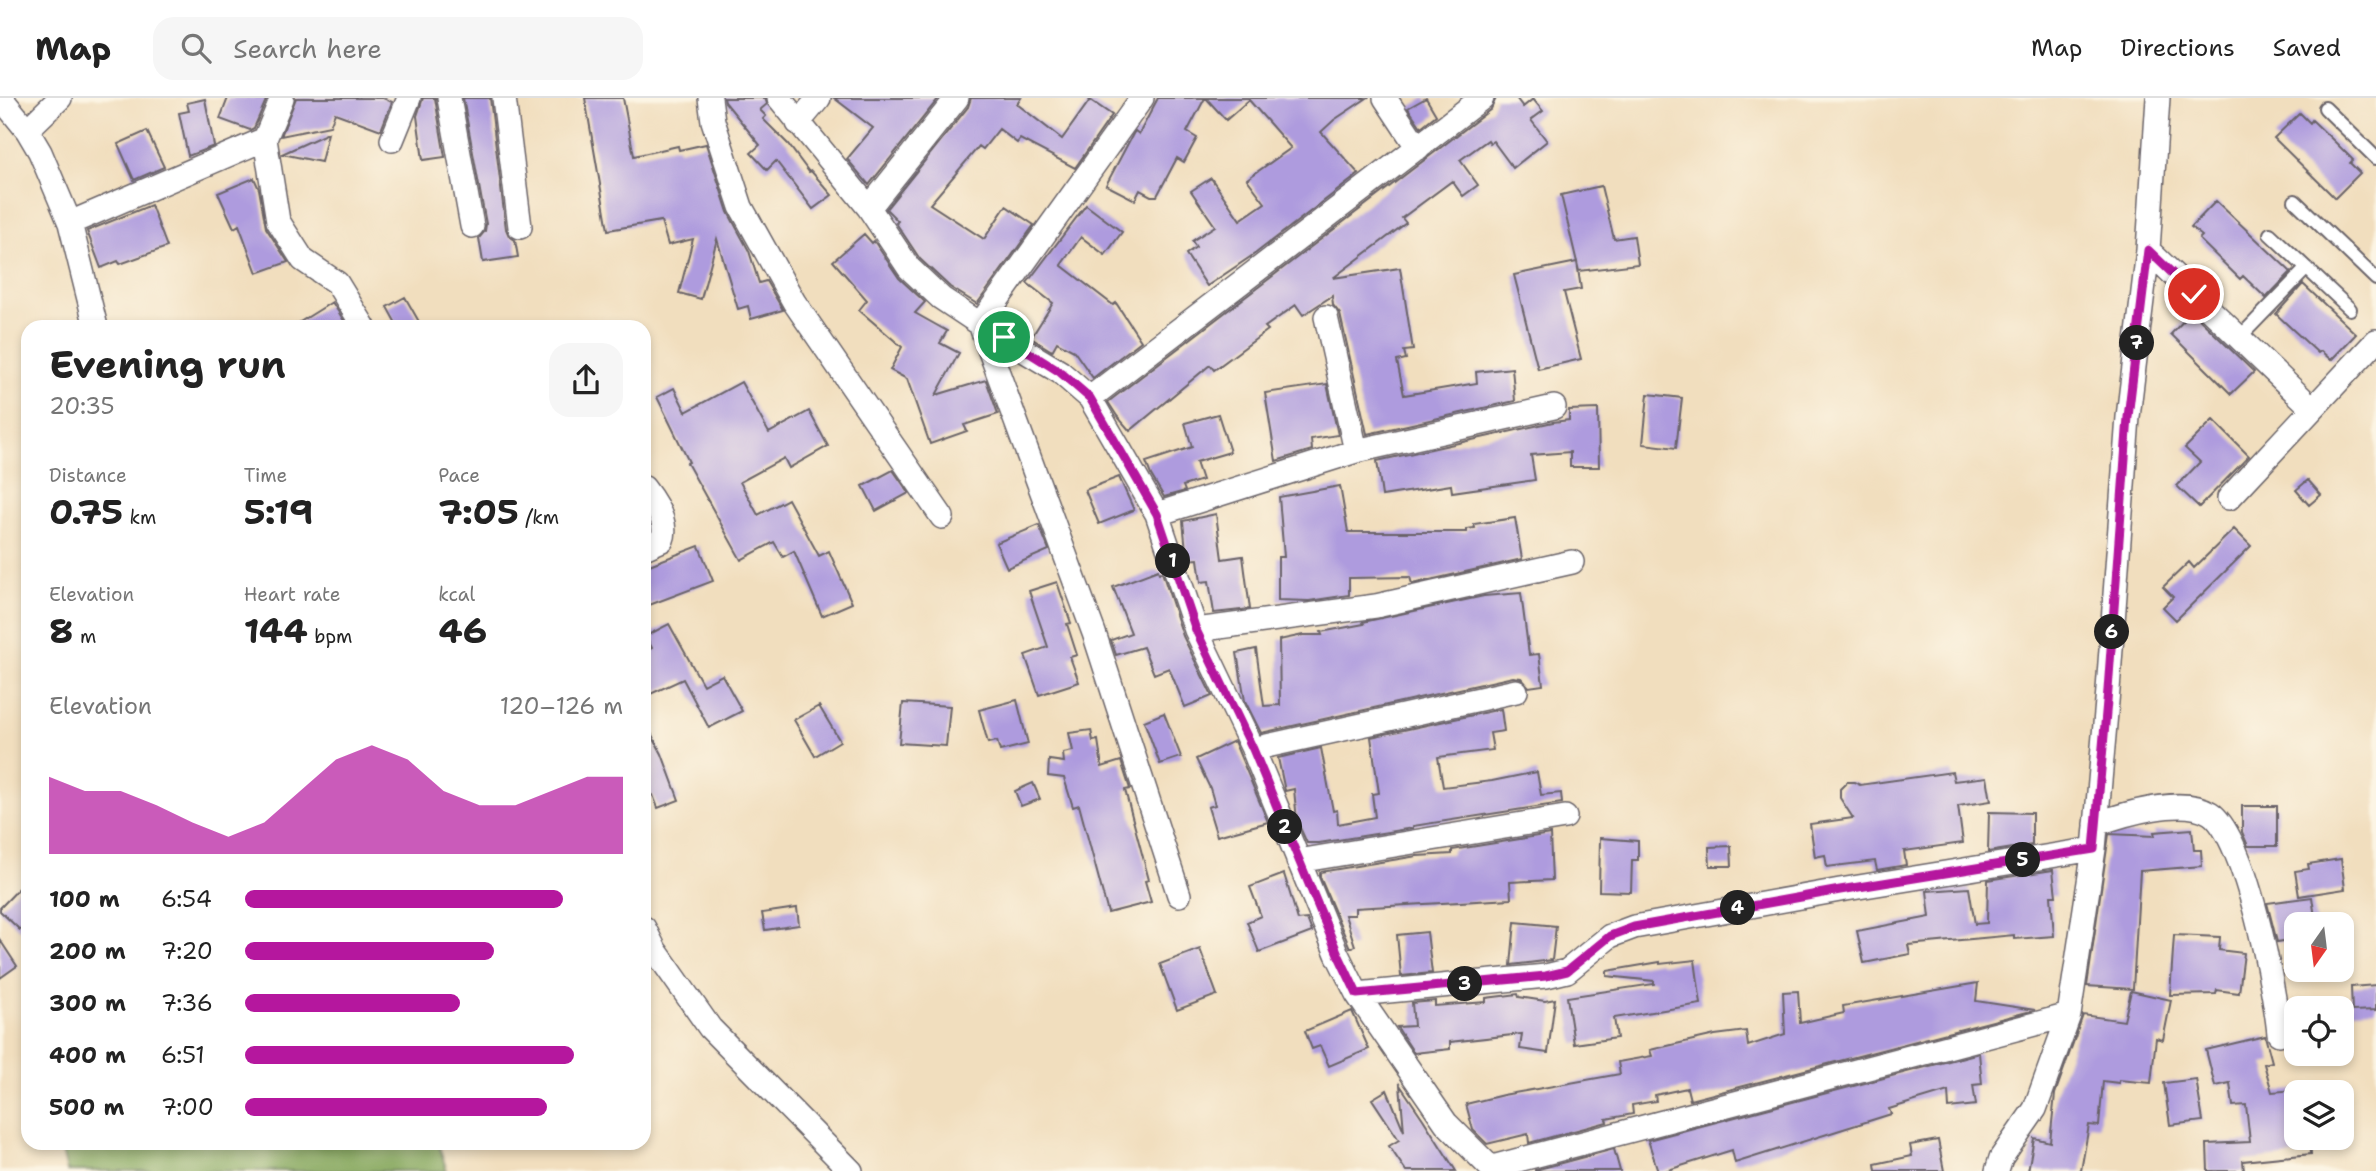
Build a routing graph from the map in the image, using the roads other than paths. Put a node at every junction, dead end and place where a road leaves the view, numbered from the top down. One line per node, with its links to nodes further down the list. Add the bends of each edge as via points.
1 (1, 98): 17 (street)
2 (60, 98): 17 (street)
3 (282, 98): 18 (street)
4 (409, 98): 19 (street)
5 (449, 98): 25 (street)
6 (504, 98): 26 (street)
7 (710, 98): 45 (street, via 741,207 794,302)
8 (779, 98): 16 (street)
9 (819, 98): 16 (street)
10 (957, 98): 23 (street)
11 (1142, 98): 35 (street)
12 (1385, 98): 20 (street)
13 (1482, 98): 20 (street)
14 (2158, 98): 28 (street)
15 (2325, 108): 21 (lane)
16 (798, 123): 23 (street)
17 (27, 130): 24 (street)
18 (265, 139): 24 (street); 34 (street, via 278,221 303,260 337,283)
19 (392, 140)
20 (1418, 148): 38 (street)
21 (2376, 158)
22 (2295, 201): 30 (lane)
23 (869, 208): 35 (street, via 909,268)
24 (70, 223): 33 (street)
25 (472, 226)
26 (520, 227)
27 (2270, 233): 29 (lane)
28 (2148, 250): 36 (street); 52 (street, via 2128,417)
29 (2306, 269): 31 (lane); 36 (lane)
30 (2376, 279)
31 (2350, 309)
32 (1326, 317): 41 (street)
33 (94, 320)
34 (360, 320)
35 (979, 324): 38 (street, via 1060,372); 55 (street, via 1094,633)
36 (2240, 337): 40 (street)
37 (2376, 341): 40 (street)
38 (1090, 398): 44 (street)
39 (1554, 407): 41 (street)
40 (2312, 408): 42 (street)
41 (1356, 451): 44 (street)
42 (2230, 498)
43 (651, 500): 46 (street, via 666,531 662,540)
44 (1157, 514): 48 (street)
45 (942, 517)
46 (651, 545)
47 (1572, 562): 48 (street, via 1376,606)
48 (1196, 630): 50 (street)
49 (1516, 691): 50 (street)
50 (1253, 749): 54 (street)
51 (1565, 817): 54 (street)
52 (2096, 824): 53 (street); 59 (street, via 2124,814 2192,807 2210,813 2224,827 2245,874 2276,1003)
53 (2094, 849): 57 (street, via 1634,927 1610,936 1567,971 1546,976); 58 (street)
54 (1298, 861): 57 (street)
55 (1179, 895)
56 (651, 942): 62 (street, via 710,1028)
57 (1357, 994): 61 (street, via 1446,1124)
58 (2069, 1015): 60 (street, via 2035,1109); 61 (street)
59 (2279, 1034)
60 (1995, 1167)
61 (1493, 1169)
62 (851, 1171)

